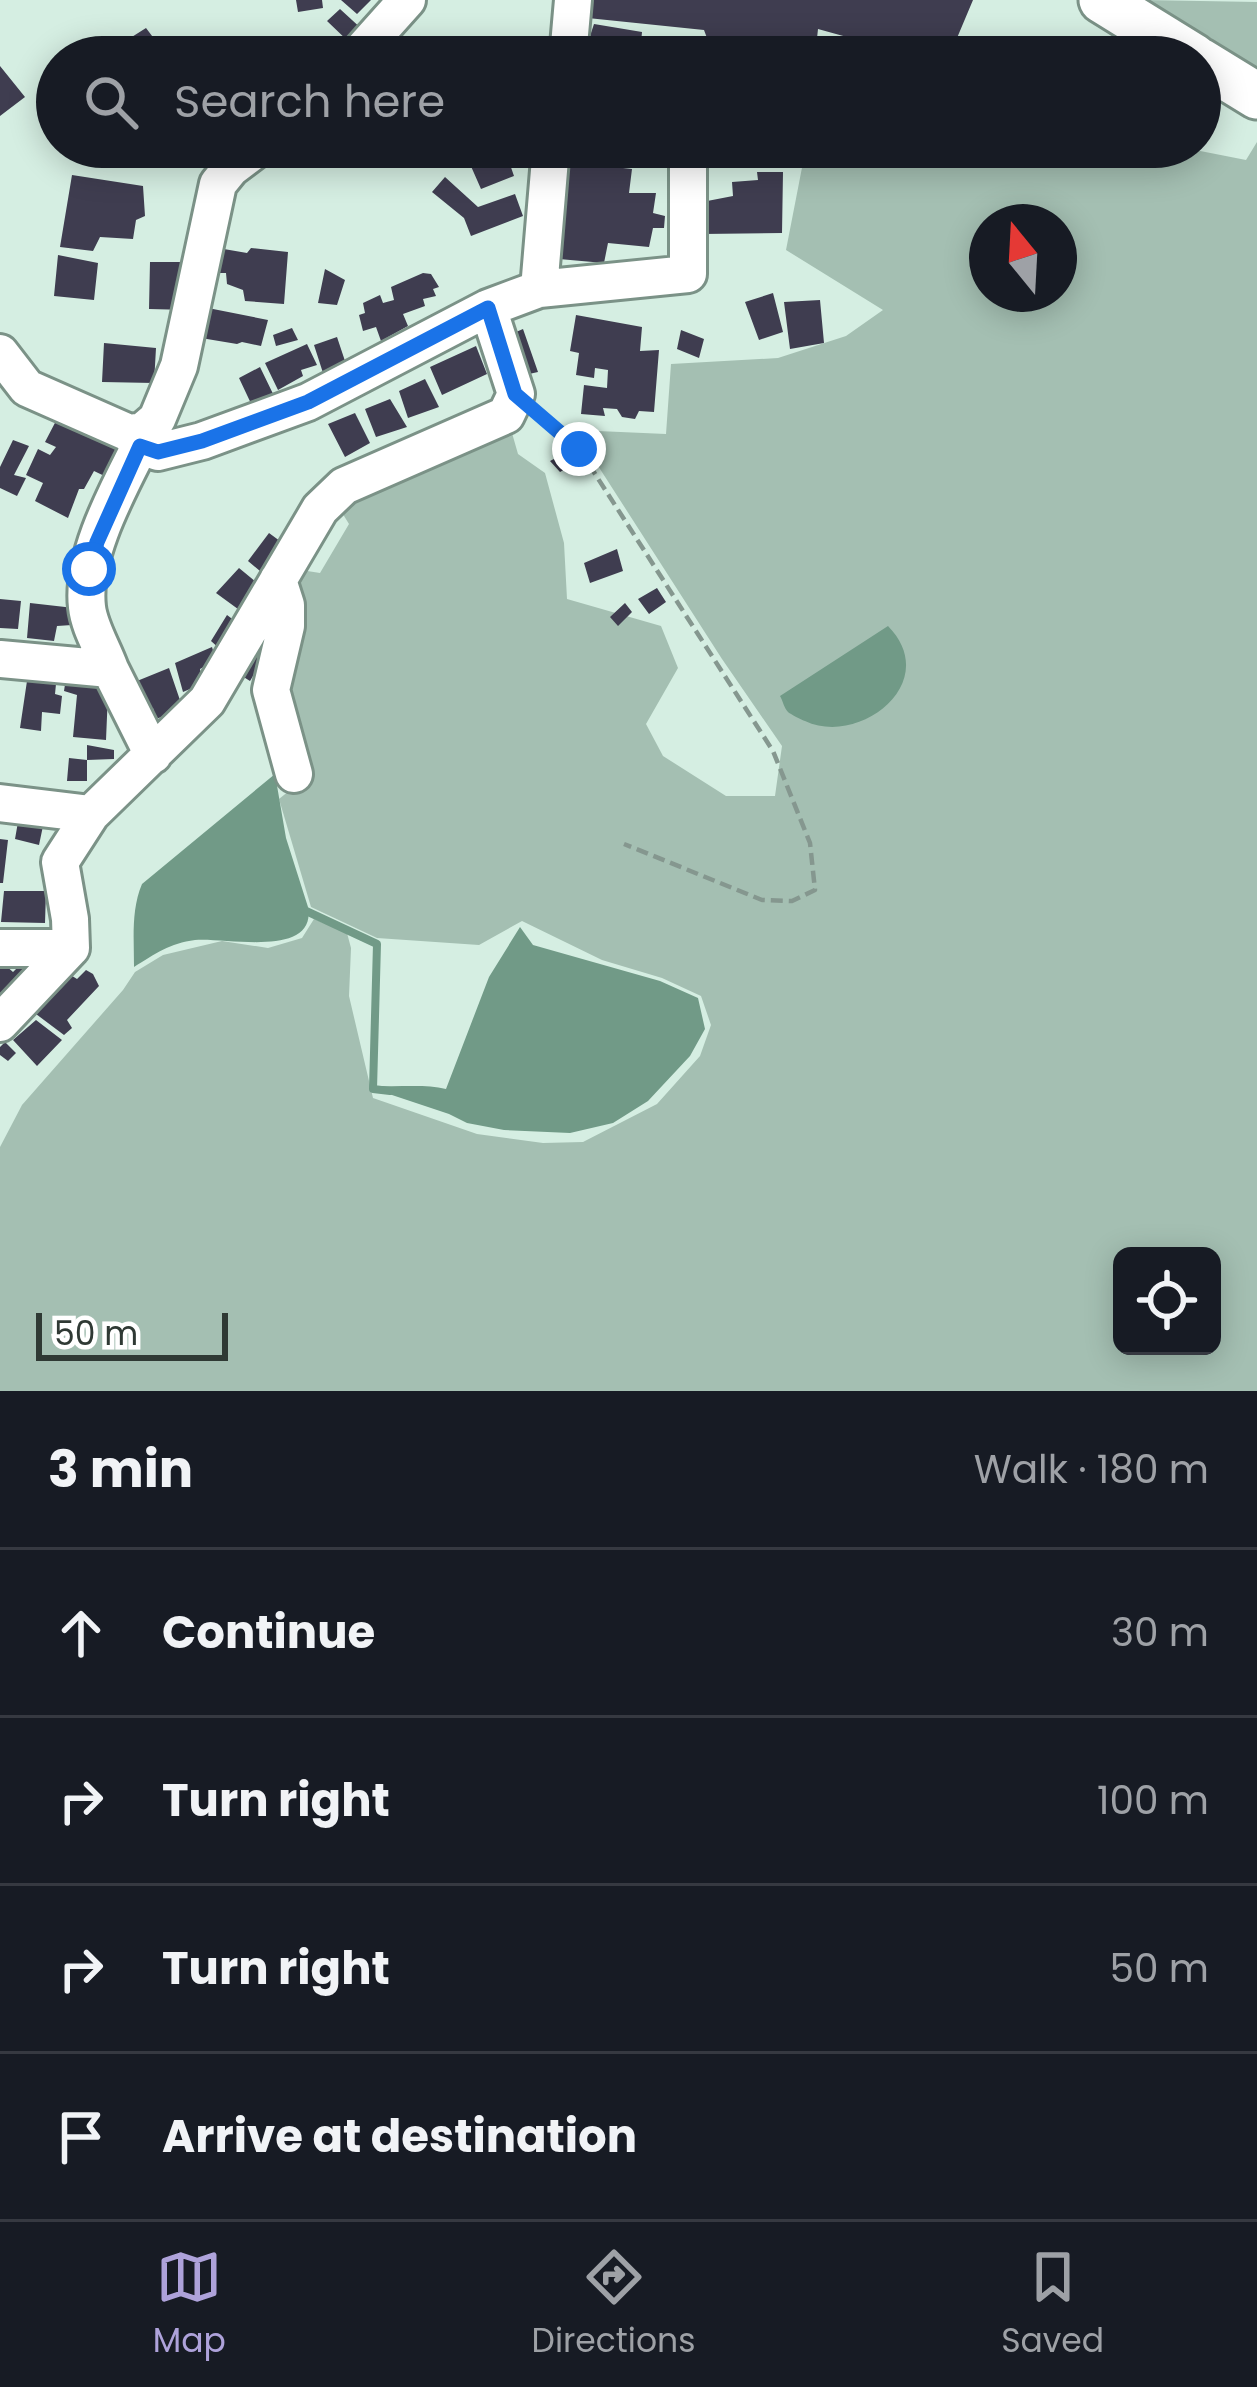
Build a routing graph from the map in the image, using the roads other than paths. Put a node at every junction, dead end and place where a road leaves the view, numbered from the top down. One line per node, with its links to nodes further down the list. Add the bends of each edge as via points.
1 (407, 0): 4 (street)
2 (573, 0): 5 (street)
3 (1102, 0): 6 (main road)
4 (375, 36)
5 (570, 36)
6 (1160, 36)
7 (1221, 74): 8 (main road)
8 (1257, 96)
9 (231, 168): 15 (street, via 218,184 179,366 157,419)
10 (549, 168): 12 (street)
11 (688, 168): 12 (street, via 688,274)
12 (539, 289): 13 (street)
13 (488, 308): 15 (street, via 308,402 158,452); 16 (street, via 515,394 506,415 344,486 320,509)
14 (0, 352): 15 (street, via 28,388)
15 (135, 439): 18 (street, via 89,569 87,612)
16 (278, 580): 19 (street, via 207,701); 20 (street, via 286,626 271,690)
17 (0, 659): 18 (street)
18 (110, 669): 19 (street)
19 (153, 755): 22 (street)
20 (294, 774)
21 (0, 803): 22 (street)
22 (91, 814): 24 (street, via 60,862)
23 (0, 948): 24 (street)
24 (70, 948): 25 (street)
25 (0, 1023)

